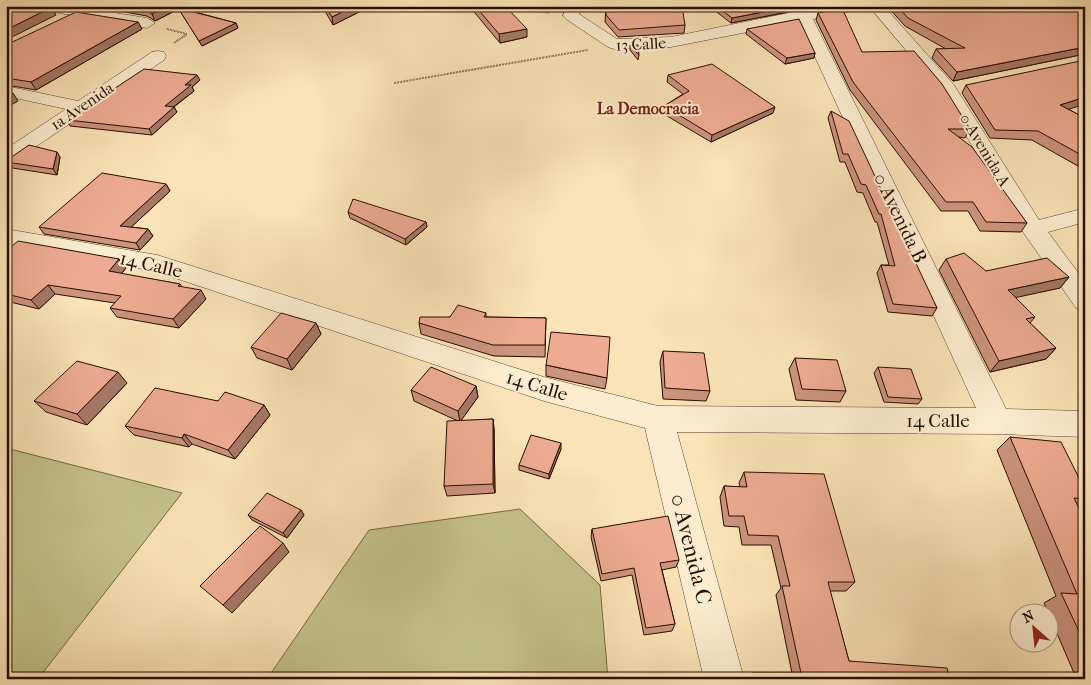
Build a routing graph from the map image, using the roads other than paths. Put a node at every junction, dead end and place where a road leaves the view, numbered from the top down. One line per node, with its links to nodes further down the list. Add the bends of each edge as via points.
1 (42, 6): 4 (street)
2 (857, 6): 6 (street, 13 Calle)
3 (876, 6): 14 (street, 0 Avenida A, via 958,87)
4 (79, 11): 7 (street); 8 (street)
5 (572, 11): 6 (street, 13 Calle, via 614,44 671,42)
6 (803, 15): 18 (street, 0 Avenida B)
7 (147, 23)
8 (55, 24)
9 (158, 56): 11 (street, 1a Avenida)
10 (6, 91): 11 (street)
11 (80, 106): 12 (street, 1a Avenida)
12 (6, 158)
13 (1085, 215): 14 (street)
14 (1034, 229): 16 (street, 0 Avenida A)
15 (6, 237): 17 (street, 14 Calle, via 156,263 544,389)
16 (1085, 300)
17 (658, 419): 18 (street, 14 Calle); 20 (street, 0 Avenida C)
18 (997, 421): 19 (street, 14 Calle)
19 (1085, 424)
20 (724, 679)

